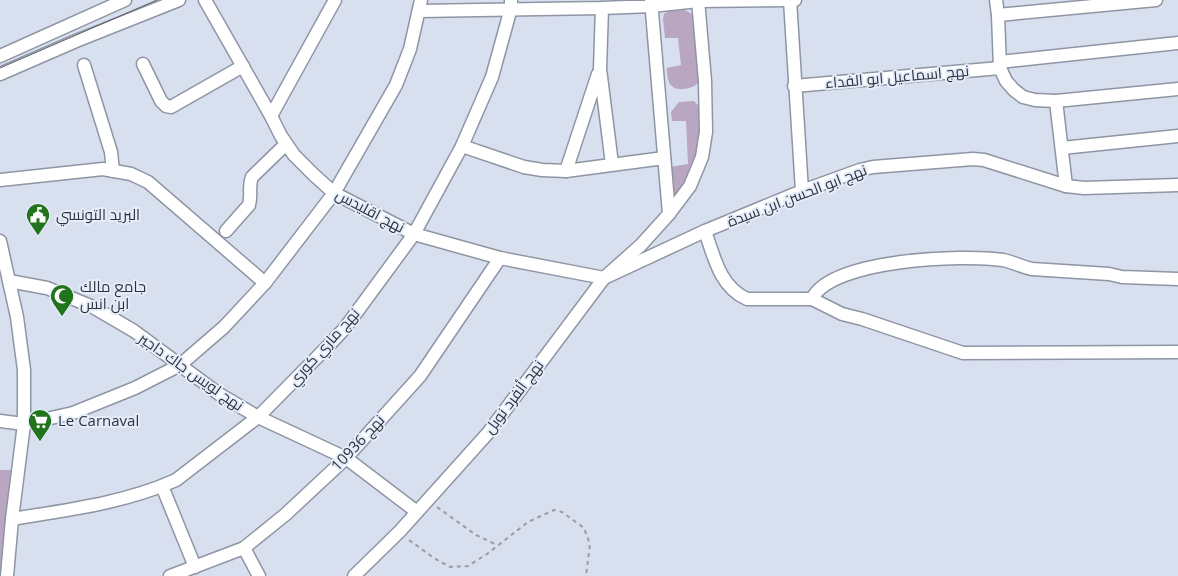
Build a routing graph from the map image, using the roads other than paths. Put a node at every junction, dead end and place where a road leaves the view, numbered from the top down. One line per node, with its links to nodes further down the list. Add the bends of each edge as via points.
1 (125, 0): 16 (street)
2 (179, 0): 22 (street)
3 (205, 0): 20 (street, نهج اقليدس)
4 (335, 0): 26 (street)
5 (790, 0): 6 (street); 9 (street); 23 (street)
6 (795, 0)
7 (996, 0): 14 (street)
8 (1156, 0): 14 (street)
9 (698, 1): 10 (street); 40 (street, نهج ألفرد نوبل, via 706,132 702,157 690,186)
10 (651, 3): 13 (street); 31 (street)
11 (511, 4): 12 (street); 13 (street); 29 (street, نهج ماري كوري, via 492,77)
12 (420, 5): 39 (street, via 410,49 396,85)
13 (602, 8): 21 (street)
14 (998, 15): 19 (street)
15 (1178, 43): 19 (street, نهج اسماعيل ابو الفداء)
16 (0, 56)
17 (143, 64): 20 (street, via 161,101 171,107)
18 (84, 65): 33 (street, via 112,152)
19 (1000, 65): 23 (street, نهج اسماعيل ابو الفداء); 25 (street, via 1006,81 1023,96)
20 (243, 66): 26 (street, نهج اقليدس)
21 (600, 69): 32 (street); 34 (street)
22 (0, 74)
23 (794, 86): 38 (street)
24 (1178, 89): 25 (street)
25 (1056, 101): 30 (street)
26 (271, 116): 28 (street, نهج اقليدس)
27 (1178, 136): 30 (street)
28 (286, 144): 39 (street, نهج اقليدس); 41 (street, via 252,177 250,205)
29 (462, 146): 34 (street, via 524,167); 43 (street, نهج ماري كوري)
30 (1062, 148): 37 (street)
31 (664, 158): 32 (street); 40 (street)
32 (612, 164): 34 (street)
33 (113, 171): 35 (street, via 103,169); 49 (street, via 131,174 148,182)
34 (566, 171)
35 (0, 180)
36 (1178, 185): 37 (street, نهج ابو الحسن ابن سيدة)
37 (1066, 186): 38 (street, نهج ابو الحسن ابن سيدة, via 973,159 873,167)
38 (802, 191): 42 (street, نهج ابو الحسن ابن سيدة)
39 (334, 193): 43 (street, نهج اقليدس); 49 (street)
40 (669, 214): 46 (street, نهج ألفرد نوبل, via 642,245)
41 (226, 231)
42 (705, 232): 46 (street, نهج ابو الحسن ابن سيدة); 50 (street, via 720,272 738,295 747,299)
43 (414, 234): 45 (street, نهج اقليدس); 53 (street, نهج ماري كوري, via 345,328)
44 (0, 241): 48 (street)
45 (500, 258): 46 (street, نهج اقليدس); 56 (street, نهج 10936, via 420,376)
46 (604, 278): 58 (street, نهج ألفرد نوبل, via 488,433)
47 (1178, 279): 50 (street, via 1032,269 1004,260 974,258 906,261 842,276 821,287)
48 (9, 281): 52 (street, نهج لويس جاك داجير, via 47,288 93,307 134,331); 55 (street, via 24,370)
49 (265, 283): 52 (street, via 224,327)
50 (812, 298): 51 (street, via 842,314 963,353)
51 (1178, 352)
52 (180, 365): 53 (street, نهج لويس جاك داجير); 55 (street, via 135,388 73,413)
53 (258, 417): 56 (street, نهج لويس جاك داجير); 57 (street, نهج ماري كوري, via 176,480)
54 (0, 421): 55 (street)
55 (24, 424): 59 (street)
56 (346, 458): 58 (street, نهج لويس جاك داجير); 60 (street, نهج 10936)
57 (162, 486): 59 (street, نهج ماري كوري, via 90,507); 61 (street)
58 (417, 512): 65 (street, نهج ألفرد نوبل)
59 (12, 519): 62 (street)
60 (244, 548): 61 (street, نهج 10936); 64 (street)
61 (195, 566): 63 (street, نهج 10936)
62 (7, 576)
63 (170, 576)
64 (259, 576)
65 (354, 576)

